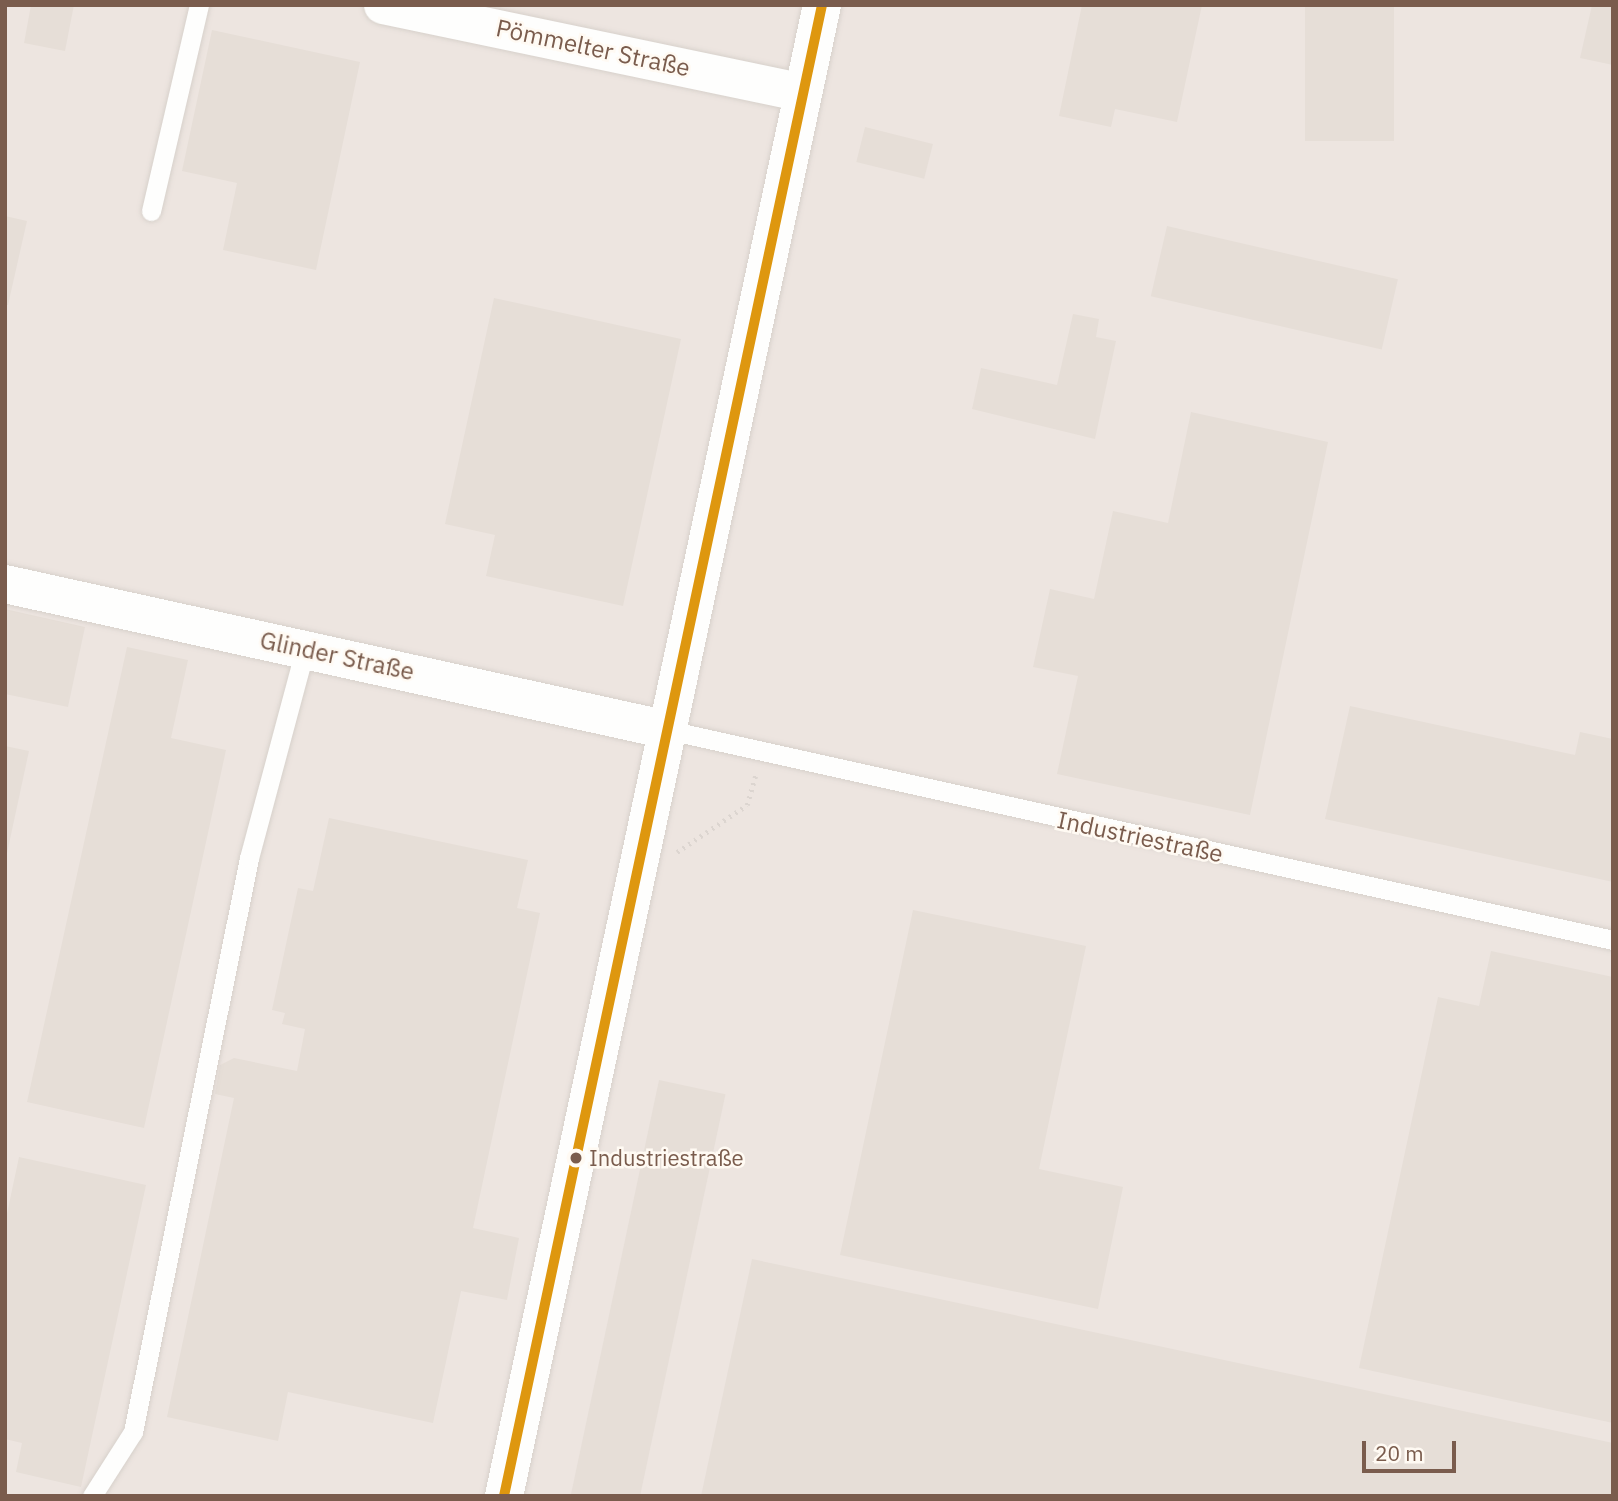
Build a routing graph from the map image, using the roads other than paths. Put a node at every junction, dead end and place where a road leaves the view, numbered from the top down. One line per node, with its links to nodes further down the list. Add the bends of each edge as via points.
1 (199, 5): 5 (lane)
2 (383, 5): 4 (street, Pömmelter Straße)
3 (822, 5): 4 (street)
4 (803, 93): 8 (street)
5 (151, 211)
6 (5, 584): 7 (street, Glinder Straße)
7 (305, 649): 8 (street, Glinder Straße); 10 (lane, via 248,858 133,1432)
8 (668, 730): 9 (lane, Industriestraße); 11 (street)
9 (1613, 940)
10 (93, 1496)
11 (504, 1496)

